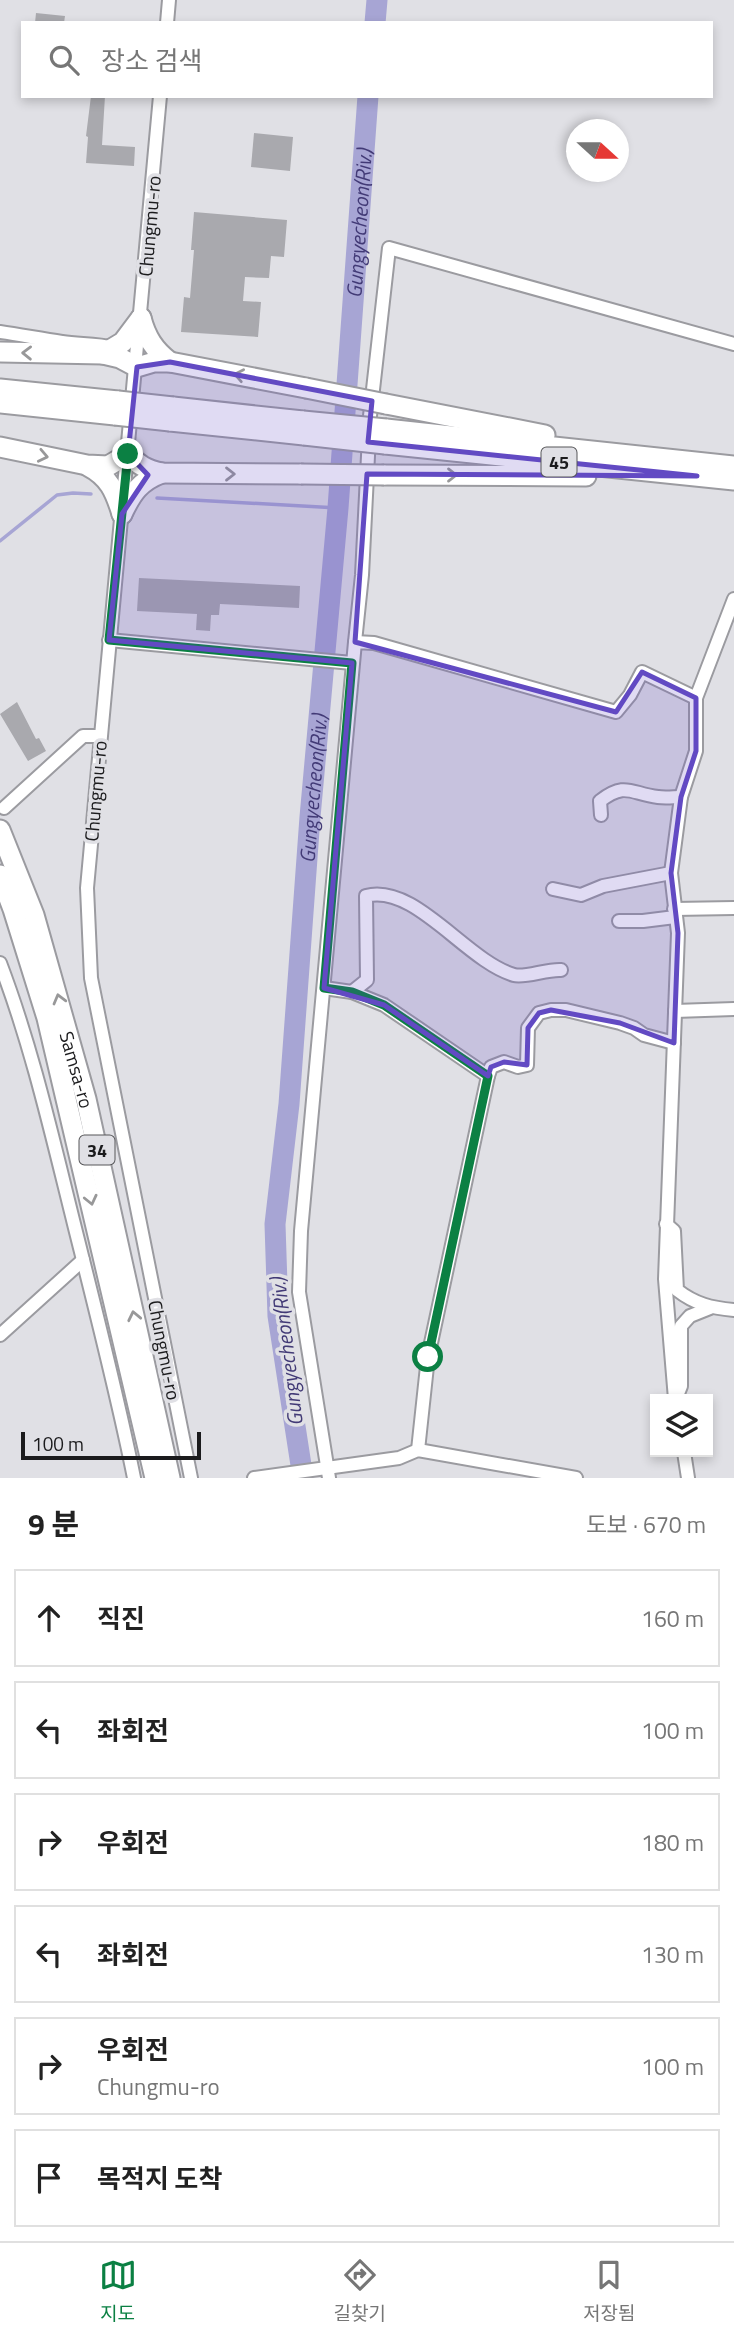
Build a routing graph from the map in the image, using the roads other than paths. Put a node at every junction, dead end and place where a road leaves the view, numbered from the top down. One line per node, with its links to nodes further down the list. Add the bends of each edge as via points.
1 (169, 0): 2 (street)
2 (167, 21)
3 (160, 98): 4 (street, Chungmu-ro)
4 (141, 318): 7 (highway, via 123,342); 9 (highway, via 148,339); 10 (street, Chungmu-ro)
5 (0, 332): 7 (street, via 99,344)
6 (734, 344): 26 (street, via 389,247 370,416)
7 (108, 351): 8 (highway, one-way to 8); 10 (highway)
8 (0, 352)
9 (170, 362): 10 (highway); 17 (highway, one-way to 9, bridge)
10 (137, 367): 16 (street, Chungmu-ro)
11 (0, 389): 13 (highway, 45)
12 (0, 404): 13 (highway, 45)
13 (116, 408): 14 (highway, 45, bridge)
14 (385, 437): 17 (highway, 45); 21 (highway, 45)
15 (0, 447): 18 (highway, one-way to 18)
16 (128, 454): 18 (highway, via 112,465); 20 (highway, via 148,471); 23 (street, Chungmu-ro)
17 (670, 459): 19 (highway, 45)
18 (87, 465): 23 (highway, via 110,483)
19 (734, 466)
20 (162, 473): 21 (highway, one-way to 21, bridge); 23 (highway, via 142,482)
21 (697, 476): 22 (highway, 45)
22 (734, 480)
23 (122, 514): 25 (street, Chungmu-ro)
24 (734, 599): 28 (street)
25 (109, 640): 27 (street); 29 (street, Chungmu-ro)
26 (355, 642): 27 (street); 28 (street, via 374,643 616,712 642,672)
27 (346, 662): 42 (street)
28 (696, 698): 30 (street, via 696,751)
29 (100, 736): 31 (street, via 83,736); 61 (street, Chungmu-ro, via 87,888 91,978)
30 (681, 797): 32 (street, via 612,792 600,801); 34 (street)
31 (4, 808)
32 (601, 815)
33 (0, 830): 60 (highway, Samsa-ro / 34, one-way to 33, via 86,1099 34,915)
34 (671, 873): 36 (street, via 603,886 581,895); 38 (street)
35 (0, 875): 59 (highway, Samsa-ro / 34, one-way to 59, via 47,1018)
36 (553, 889)
37 (734, 908): 38 (street)
38 (675, 913): 39 (street); 45 (street)
39 (620, 921)
40 (0, 963): 49 (street, via 19,1014)
41 (561, 970): 43 (street, via 516,976 464,946 425,913 378,893 366,896 367,980)
42 (324, 988): 43 (street); 57 (street, via 299,1292)
43 (352, 992): 47 (street, via 384,1005)
44 (734, 1009): 45 (street)
45 (675, 1011): 46 (street)
46 (674, 1043): 47 (street, via 612,1021 551,1010 540,1013 528,1028 527,1065 503,1062 491,1067); 48 (street)
47 (488, 1076): 55 (street, via 428,1357)
48 (666, 1224): 50 (street, via 674,1231 677,1290); 53 (street, via 665,1279)
49 (83, 1260): 52 (street); 58 (street)
50 (710, 1308): 51 (street); 54 (street, via 690,1316 681,1326)
51 (734, 1310)
52 (0, 1335)
53 (674, 1394)
54 (677, 1394)
55 (418, 1450): 57 (street); 63 (street)
56 (685, 1457): 64 (street)
57 (328, 1473): 62 (street)
58 (134, 1478)
59 (155, 1478)
60 (170, 1478)
61 (191, 1478)
62 (254, 1478)
63 (576, 1478)
64 (688, 1478)

